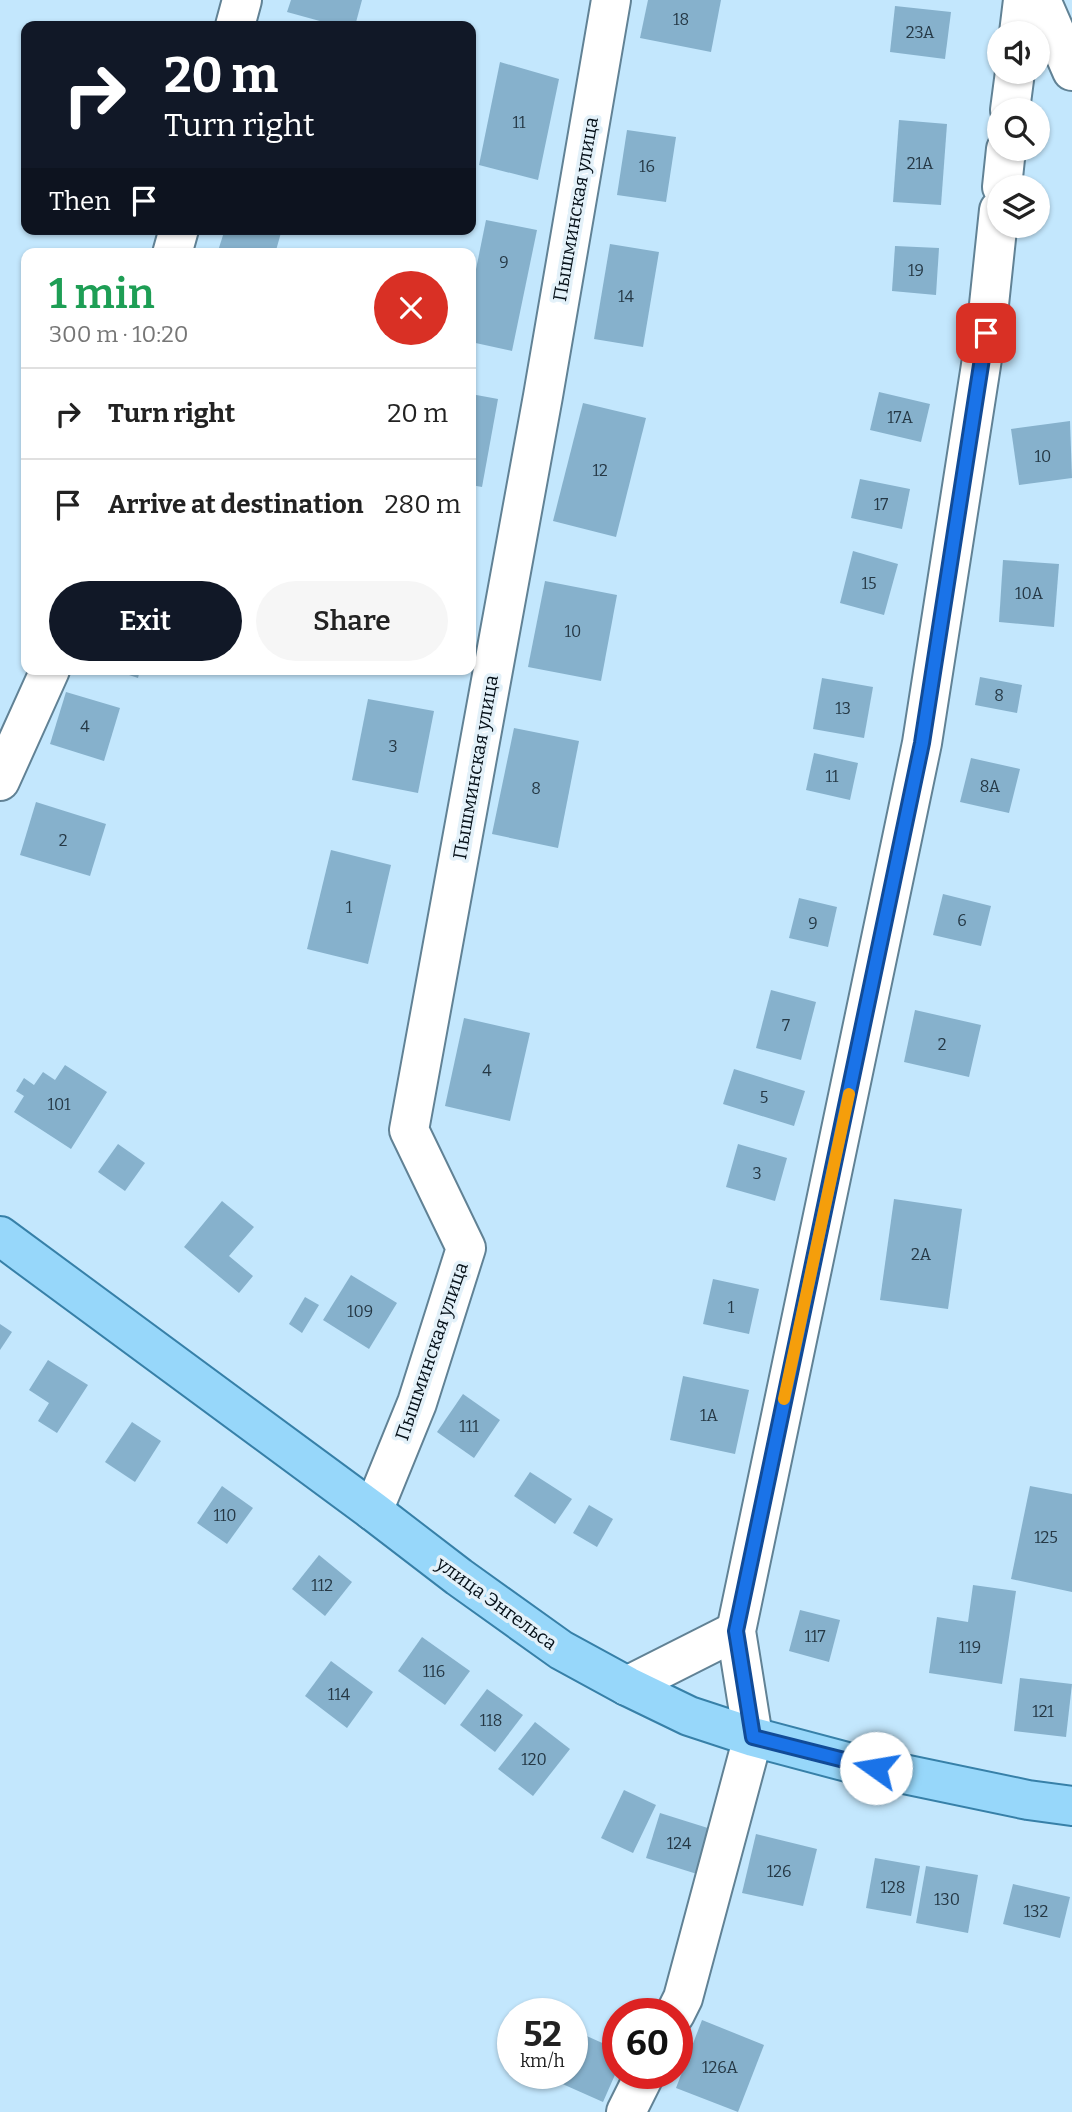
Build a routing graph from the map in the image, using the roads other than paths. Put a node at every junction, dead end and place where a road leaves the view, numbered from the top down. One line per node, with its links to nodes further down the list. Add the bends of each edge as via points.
1 (242, 0): 5 (street)
2 (611, 0): 12 (street, Пышминская улица, via 409,1130 466,1248 417,1403)
3 (1023, 0): 6 (street)
4 (1041, 0): 7 (street)
5 (236, 21)
6 (1020, 21)
7 (1072, 71)
8 (996, 238): 13 (street, via 986,333 922,743)
9 (48, 675): 10 (street)
10 (0, 781)
11 (0, 1236): 12 (main road, улица Энгельса)
12 (373, 1511): 14 (main road, улица Энгельса, via 561,1650)
13 (736, 1631): 14 (street); 15 (street)
14 (627, 1686): 15 (main road, улица Энгельса, via 689,1716)
15 (753, 1737): 16 (main road, улица Энгельса, via 850,1763); 17 (street)
16 (1072, 1806)
17 (682, 1998)
18 (638, 2089): 19 (street)
19 (626, 2112)

